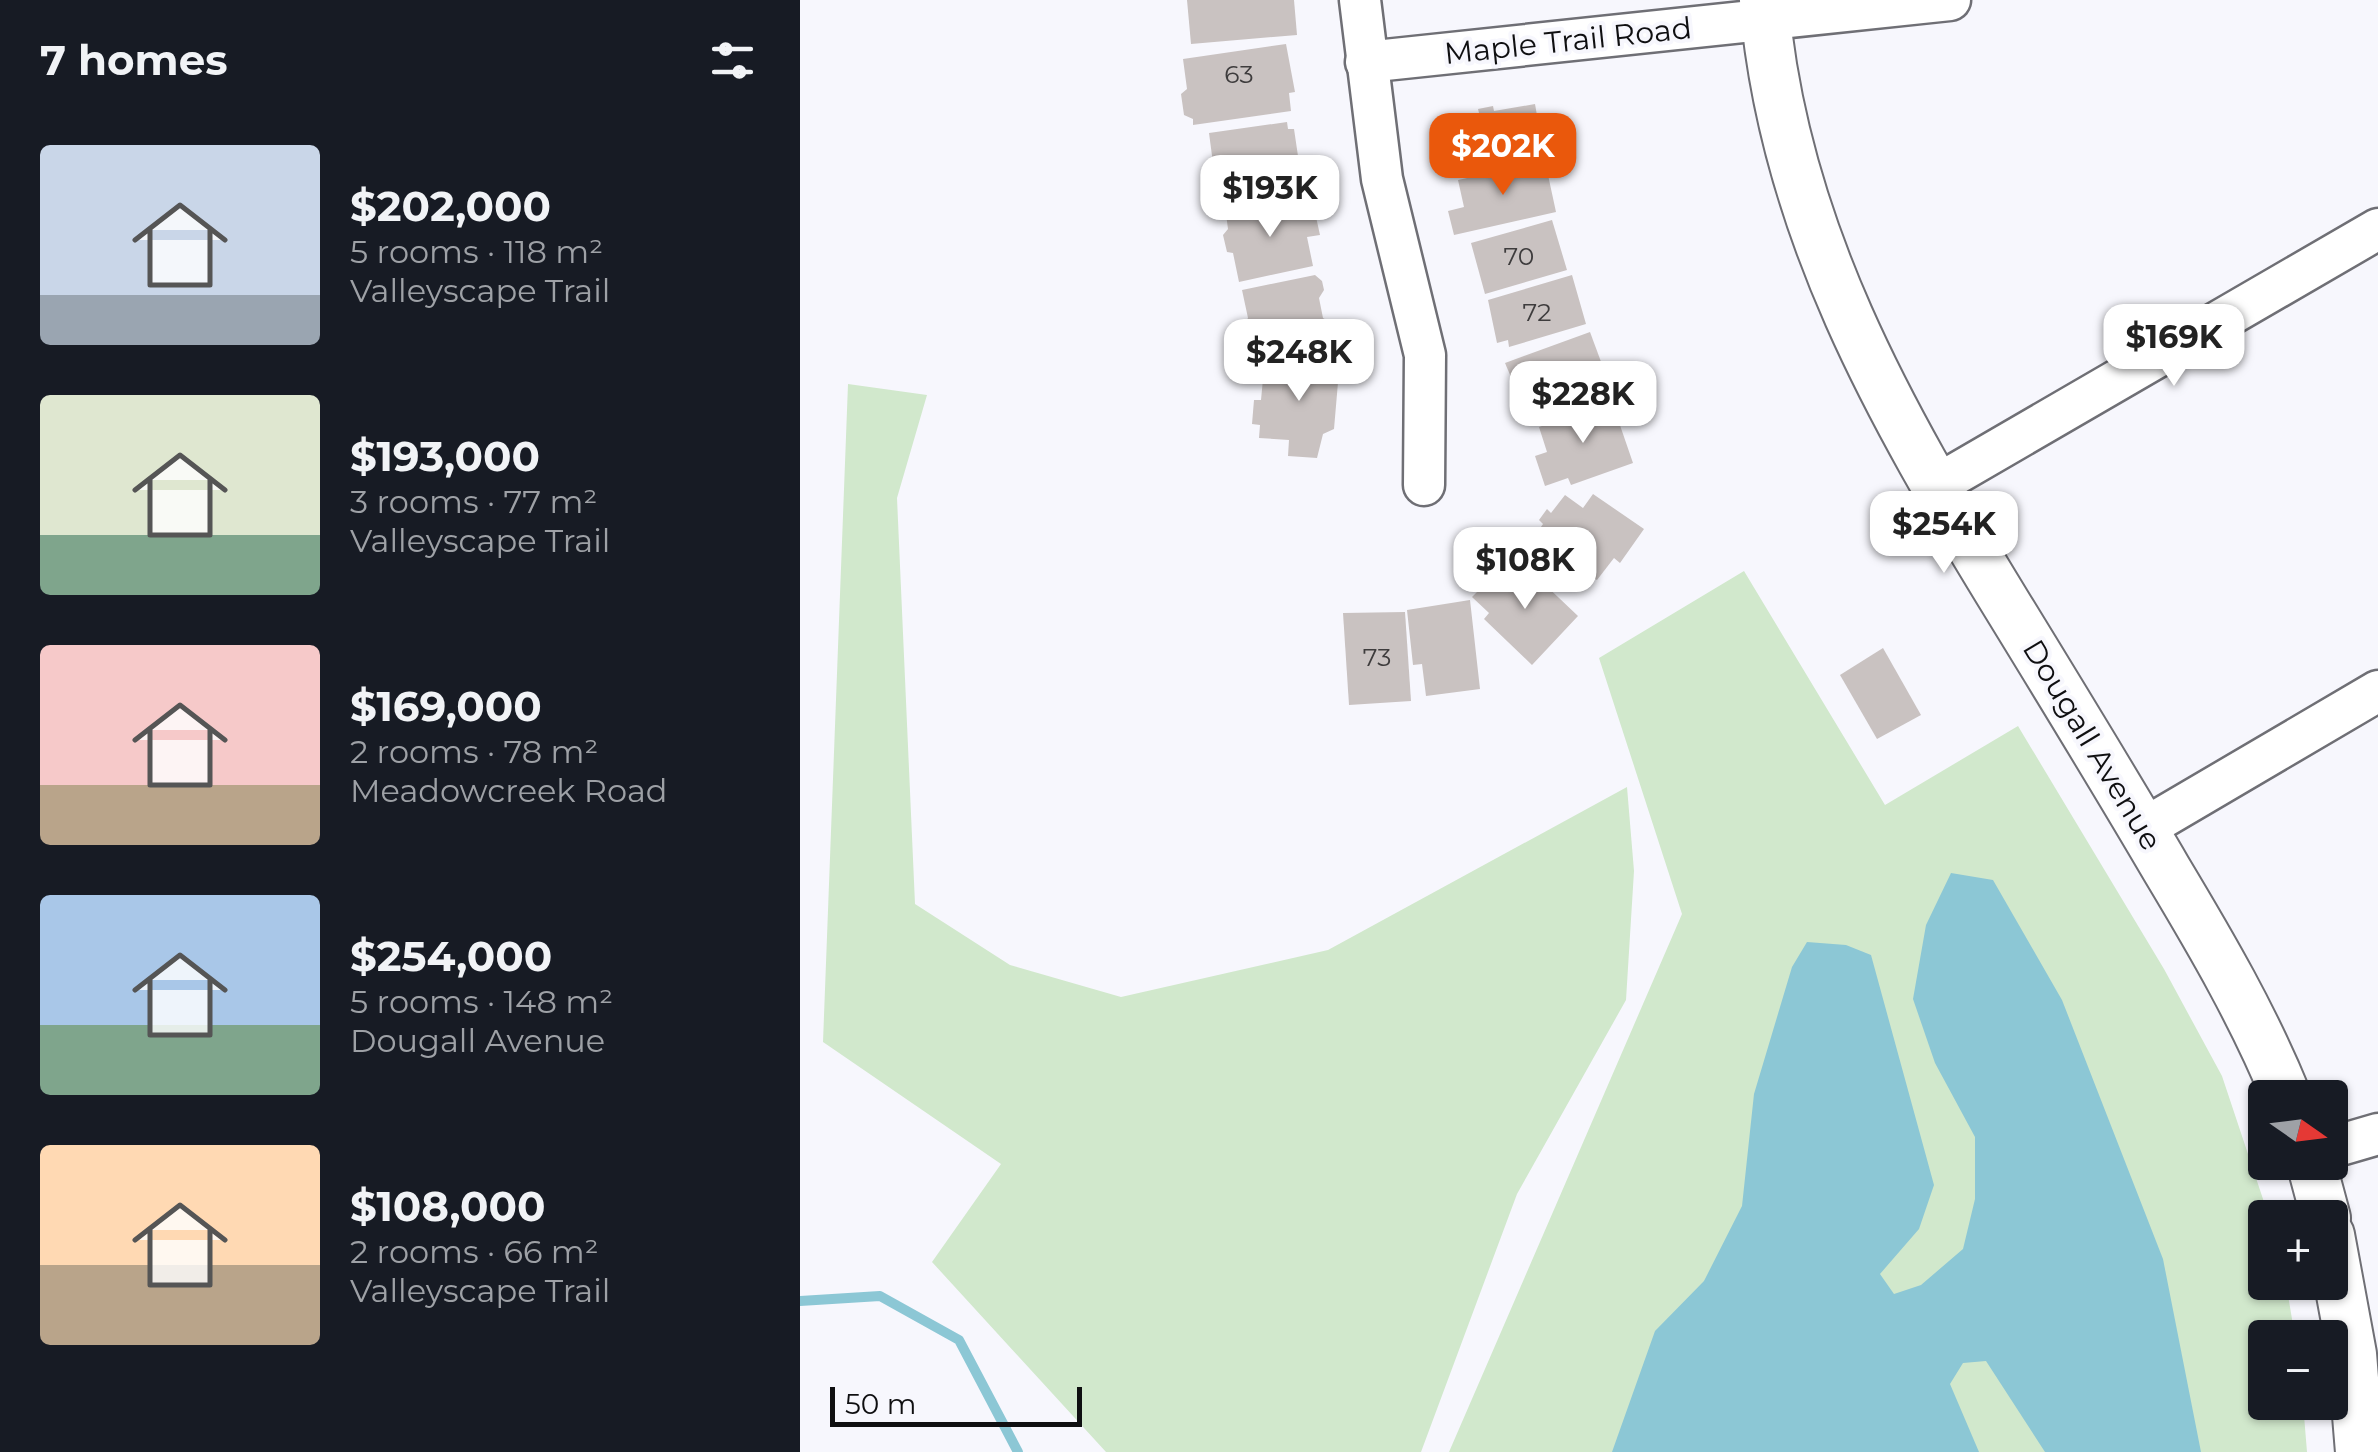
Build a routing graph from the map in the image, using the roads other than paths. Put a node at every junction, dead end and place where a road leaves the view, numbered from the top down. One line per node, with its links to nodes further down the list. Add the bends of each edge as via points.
1 (1360, 0): 4 (street)
2 (1950, 0): 3 (street, Maple Trail Road)
3 (1764, 11): 4 (street, Maple Trail Road); 7 (street, Dougall Avenue, via 1814,231 1869,367)
4 (1366, 62): 6 (street, via 1382,179 1426,355)
5 (2378, 229): 7 (street)
6 (1424, 485)
7 (1935, 486): 9 (street, Dougall Avenue)
8 (2378, 691): 9 (street)
9 (2143, 829): 10 (street, Dougall Avenue, via 2239,991)
10 (2279, 1080)
11 (2378, 1134): 12 (street)
12 (2348, 1143)
13 (2342, 1300): 14 (street)
14 (2360, 1452)

